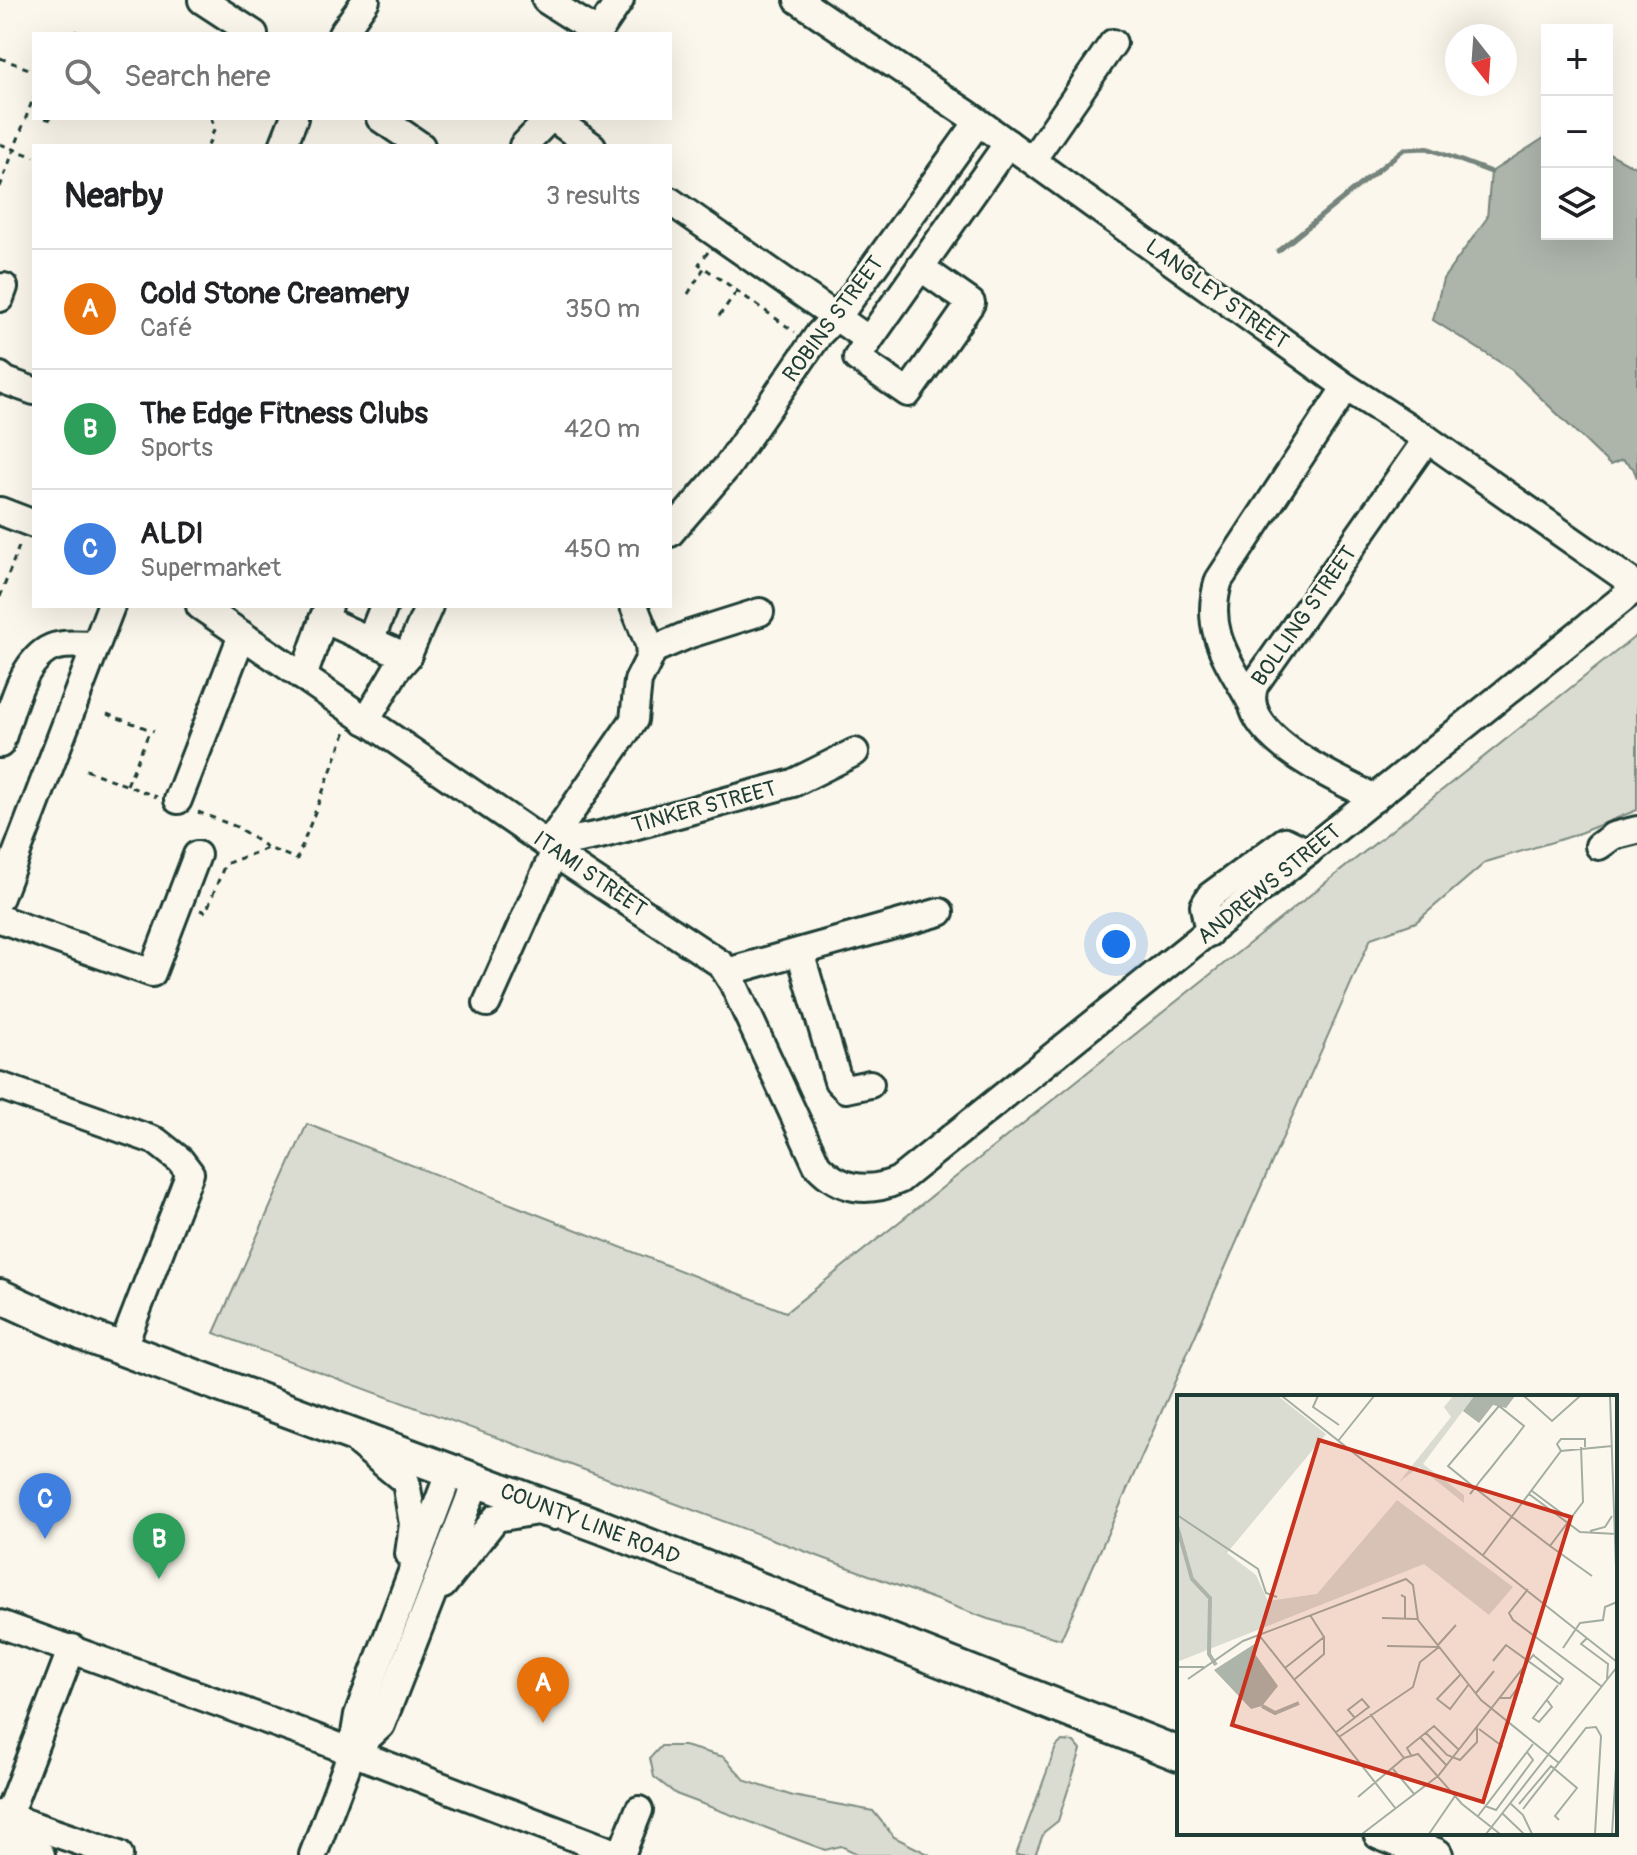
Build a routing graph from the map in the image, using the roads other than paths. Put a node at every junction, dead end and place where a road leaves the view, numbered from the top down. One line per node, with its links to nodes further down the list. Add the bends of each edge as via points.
1 (202, 0): 6 (street)
2 (366, 0): 7 (street)
3 (546, 0): 8 (street)
4 (620, 0): 9 (street)
5 (798, 0): 15 (street, LANGLEY STREET)
6 (251, 32)
7 (343, 32)
8 (595, 32)
9 (598, 32)
10 (1113, 43): 21 (street)
11 (293, 120): 17 (street)
12 (383, 120): 18 (street)
13 (549, 120): 19 (street)
14 (554, 120): 20 (street)
15 (978, 122): 16 (street, LANGLEY STREET); 24 (street, ROBINS STREET)
16 (1008, 143): 21 (street, LANGLEY STREET); 23 (street)
17 (285, 144)
18 (418, 144)
19 (525, 144)
20 (589, 144)
21 (1032, 160): 27 (street, LANGLEY STREET)
22 (672, 202): 24 (street)
23 (920, 267): 25 (street); 25 (street, via 971,303 908,393 857,358)
24 (835, 317): 25 (street); 32 (street, ROBINS STREET, via 727,467)
25 (869, 340)
26 (0, 376): 28 (street)
27 (1346, 387): 29 (street, LANGLEY STREET); 47 (street, via 1219,580 1212,610 1217,639)
28 (32, 390)
29 (1427, 439): 33 (street, LANGLEY STREET); 47 (street, BOLLING STREET, via 1255,684)
30 (0, 511): 31 (street)
31 (31, 523)
32 (678, 523)
33 (1637, 586): 51 (street, ANDREWS STREET)
34 (110, 608): 43 (street)
35 (203, 608): 41 (street, ITAMI STREET)
36 (383, 608): 42 (street)
37 (428, 608): 45 (street)
38 (635, 608): 44 (street)
39 (760, 612): 44 (street)
40 (325, 613): 42 (street); 46 (street)
41 (242, 635): 46 (street, ITAMI STREET); 52 (street)
42 (370, 641): 45 (street)
43 (96, 645): 49 (street, via 47,650 28,667); 56 (street)
44 (650, 651): 55 (street, via 638,681 634,720)
45 (407, 657): 48 (street)
46 (303, 677): 48 (street, ITAMI STREET)
47 (1251, 702): 51 (street, BOLLING STREET, via 1263,728 1313,766)
48 (360, 716): 55 (street, ITAMI STREET)
49 (0, 744)
50 (855, 752): 55 (street, TINKER STREET, via 793,783)
51 (1375, 798): 66 (street, ANDREWS STREET)
52 (178, 800)
53 (1637, 830): 54 (street)
54 (1599, 846)
55 (551, 849): 62 (street, ITAMI STREET); 63 (street)
56 (7, 850): 58 (street)
57 (197, 855): 60 (street, via 152,973)
58 (0, 897)
59 (940, 912): 61 (street)
60 (0, 919)
61 (800, 952): 62 (street); 64 (street, via 838,1081 846,1089)
62 (727, 972): 66 (street, ITAMI STREET, via 817,1165 835,1181 856,1188)
63 (487, 1003)
64 (870, 1084)
65 (0, 1086): 68 (street, via 156,1141 190,1173)
66 (899, 1180)
67 (0, 1296): 68 (main road, COUNTY LINE ROAD)
68 (122, 1349): 69 (main road, COUNTY LINE ROAD)
69 (340, 1429): 70 (main road, COUNTY LINE ROAD); 72 (street, via 406,1482)
70 (463, 1476): 71 (main road, COUNTY LINE ROAD); 72 (street)
71 (602, 1527): 72 (street, via 537,1511 496,1518); 76 (main road, COUNTY LINE ROAD)
72 (415, 1601): 75 (street, via 381,1725)
73 (0, 1624): 74 (street)
74 (72, 1648): 75 (street); 78 (street)
75 (352, 1752): 82 (street); 83 (street)
76 (1177, 1753)
77 (639, 1810): 83 (street)
78 (2, 1826): 80 (street); 81 (street)
79 (1385, 1835): 84 (main road)
80 (41, 1855)
81 (119, 1855)
82 (313, 1855)
83 (621, 1855)
84 (1436, 1855)

